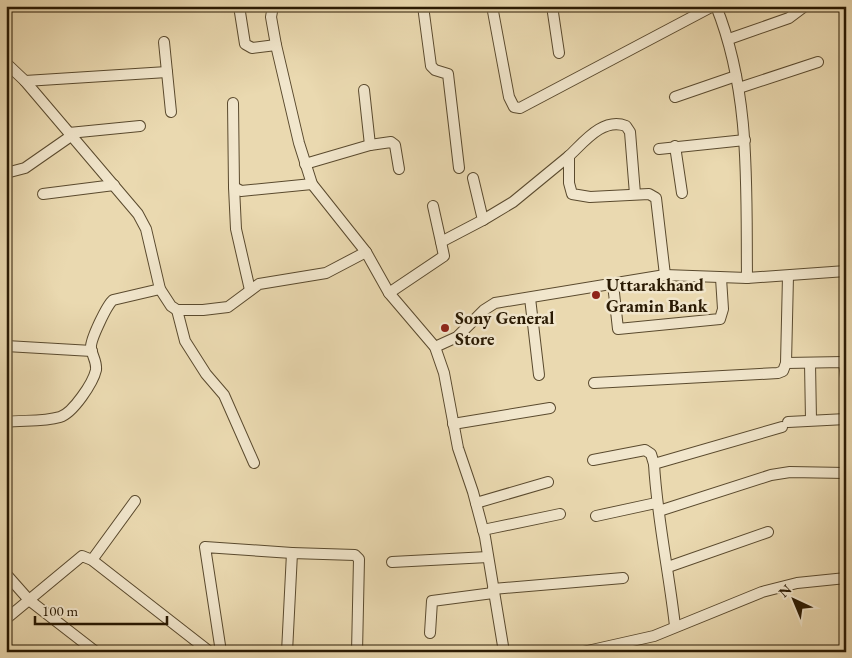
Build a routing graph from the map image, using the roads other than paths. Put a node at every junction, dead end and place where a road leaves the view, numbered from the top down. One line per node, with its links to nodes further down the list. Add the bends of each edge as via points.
1 (239, 6): 10 (street, via 246,44 252,48)
2 (273, 6): 10 (street, via 271,18)
3 (423, 6): 30 (street, via 431,66 448,74)
4 (492, 6): 6 (street, via 509,97 514,107 520,108)
5 (552, 6): 11 (street)
6 (714, 6): 8 (street)
7 (805, 6): 8 (street, via 789,18)
8 (729, 39): 15 (street)
9 (164, 42): 14 (street)
10 (276, 45): 29 (street)
11 (559, 52)
12 (818, 62): 17 (street)
13 (9, 68): 16 (street)
14 (167, 72): 16 (street); 21 (street)
15 (736, 76): 17 (street); 19 (street)
16 (25, 80): 23 (street)
17 (739, 88): 24 (street)
18 (364, 90): 25 (street)
19 (675, 98)
20 (233, 103): 36 (street)
21 (171, 112)
22 (140, 126): 23 (street)
23 (70, 134): 32 (street, via 25,168); 35 (street)
24 (745, 140): 26 (street); 48 (street)
25 (370, 145): 29 (street); 31 (street, via 392,143)
26 (675, 146): 27 (street); 37 (street)
27 (659, 148)
28 (569, 156): 39 (street, via 572,194 590,197); 39 (street, via 599,129 614,123 626,126 630,132); 41 (street, via 513,202)
29 (306, 164): 34 (street)
30 (459, 168)
31 (399, 169)
32 (6, 173)
33 (473, 178): 41 (street)
34 (312, 184): 36 (street, via 241,191); 43 (street)
35 (114, 186): 38 (street); 50 (street, via 146,228)
36 (234, 187): 51 (street, via 236,229)
37 (682, 193)
38 (43, 194)
39 (635, 194): 45 (street, via 652,195 658,202)
40 (433, 206): 42 (street)
41 (483, 220): 42 (street)
42 (441, 242): 52 (street, via 444,256)
43 (366, 252): 51 (street, via 326,273 262,283); 52 (street)
44 (846, 271): 46 (street)
45 (665, 275): 47 (street); 49 (street)
46 (788, 276): 48 (street); 58 (street)
47 (721, 278): 48 (street); 49 (street, via 723,309 720,319 618,330)
48 (747, 278)
49 (613, 284): 53 (street)
50 (160, 289): 54 (street); 57 (street, via 110,302 91,345)
51 (250, 290): 54 (street, via 228,307)
52 (389, 293): 56 (street)
53 (530, 298): 56 (street, via 490,305 457,336); 60 (street)
54 (177, 310): 69 (street, via 185,341 224,395)
55 (6, 346): 57 (street)
56 (435, 348): 67 (street, via 444,373)
57 (92, 351): 66 (street, via 96,361 95,374 68,413 54,419)
58 (786, 363): 59 (street); 62 (street, via 783,371 778,373)
59 (810, 363): 61 (street, via 844,362); 65 (street)
60 (539, 375)
61 (846, 378)
62 (594, 383)
63 (550, 408): 67 (street)
64 (846, 419): 65 (street)
65 (811, 420): 70 (street, via 785,424)
66 (6, 422)
67 (454, 424): 74 (street, via 458,448)
68 (592, 460): 70 (street, via 645,450 651,454)
69 (254, 463)
70 (654, 464): 75 (street)
71 (846, 473): 75 (street, via 771,475)
72 (548, 482): 74 (street)
73 (135, 501): 82 (street)
74 (476, 503): 78 (street)
75 (657, 507): 77 (street); 84 (street)
76 (560, 514): 78 (street)
77 (596, 516)
78 (483, 530): 81 (street)
79 (768, 532): 84 (street)
80 (292, 553): 95 (street, via 205,546); 96 (street); 97 (street, via 355,555 359,559)
81 (488, 557): 83 (street); 88 (street)
82 (92, 560): 89 (street, via 81,556); 94 (street)
83 (392, 562)
84 (668, 567): 91 (street)
85 (6, 574): 89 (street)
86 (623, 578): 88 (street)
87 (846, 578): 91 (street, via 797,583 762,592)
88 (493, 591): 92 (street, via 432,601); 98 (street)
89 (30, 600): 90 (street); 93 (street)
90 (6, 618)
91 (675, 626): 99 (street, via 654,636)
92 (430, 633)
93 (96, 652)
94 (210, 652)
95 (222, 652)
96 (287, 652)
97 (357, 652)
98 (504, 652)
99 (583, 652)

